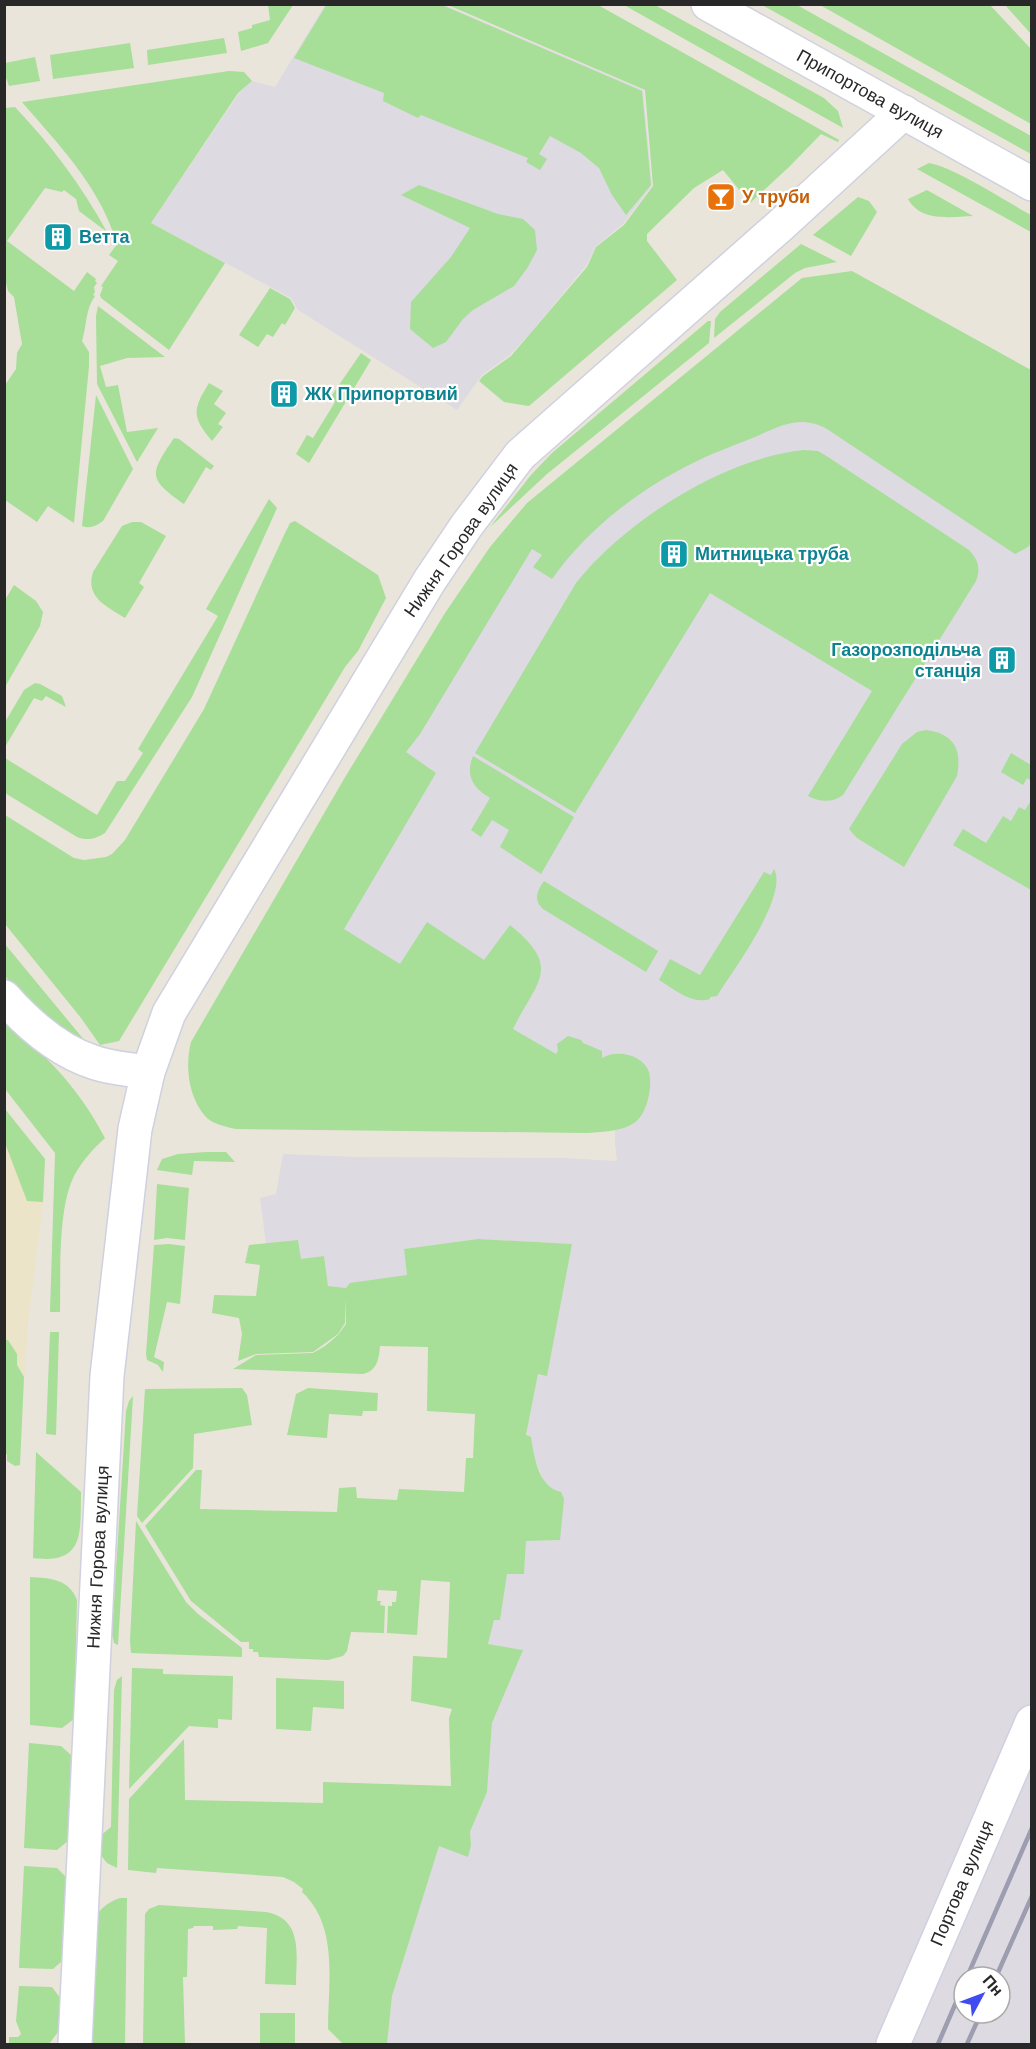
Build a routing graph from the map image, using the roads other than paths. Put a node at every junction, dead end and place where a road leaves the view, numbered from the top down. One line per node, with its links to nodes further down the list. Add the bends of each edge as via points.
1 (708, 4): 2 (street, Припортова вулиця)
2 (904, 112): 3 (street, Припортова вулиця); 5 (street, Нижня Горова вулиця, via 520,455 430,580 179,994)
3 (1032, 184)
4 (4, 997): 5 (street, via 34,1026 72,1053 109,1067)
5 (148, 1072): 7 (street, Нижня Горова вулиця, via 133,1139 107,1376)
6 (1032, 1722): 8 (street, Портова вулиця)
7 (75, 2044)
8 (893, 2044)

